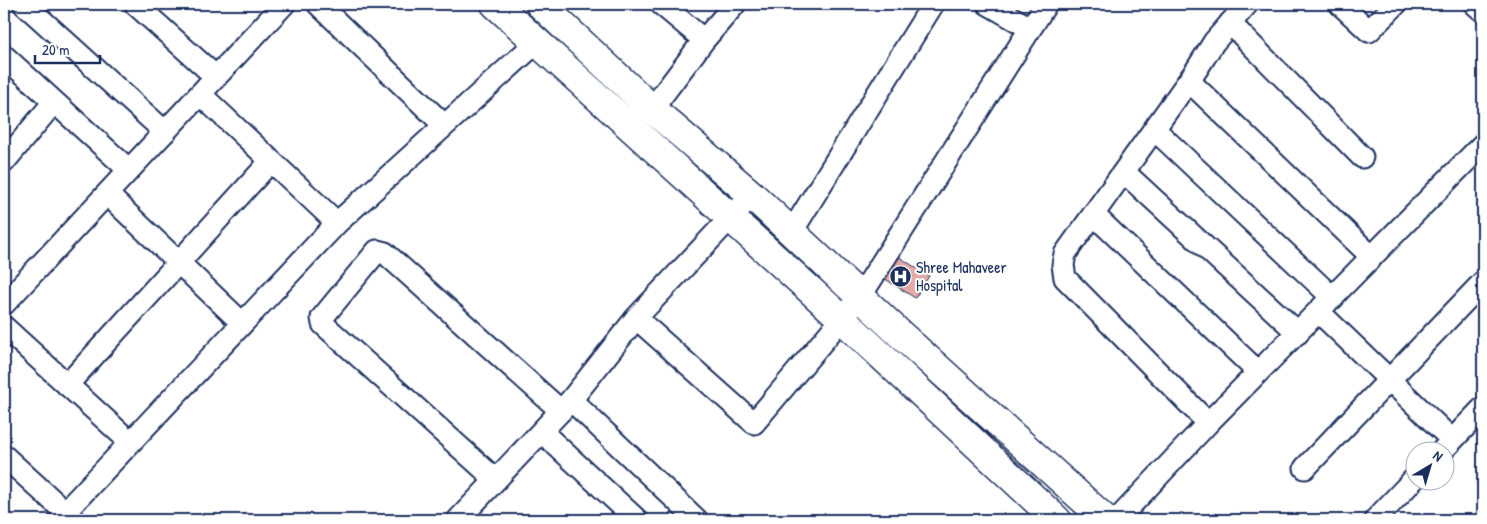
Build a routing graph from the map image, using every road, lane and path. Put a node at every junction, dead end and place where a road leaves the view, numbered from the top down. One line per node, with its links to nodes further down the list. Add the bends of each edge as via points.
1 (24, 4): 29 (street)
2 (135, 4): 22 (street)
3 (284, 4): 22 (street)
4 (318, 4): 27 (street)
5 (495, 4): 20 (street)
6 (540, 4): 26 (street)
7 (661, 4): 19 (street)
8 (735, 4): 19 (street)
9 (932, 4): 41 (street)
10 (988, 4): 18 (street)
11 (1046, 4): 18 (street)
12 (1246, 4): 17 (street)
13 (1340, 4): 14 (street, via 1369,31)
14 (1396, 4)
15 (1476, 4): 16 (street)
16 (1483, 11)
17 (1230, 23): 23 (street); 31 (street)
18 (1030, 28): 45 (street)
19 (704, 40): 26 (street)
20 (537, 42): 27 (street); 39 (street)
21 (4, 56): 25 (street)
22 (216, 77): 24 (street)
23 (1189, 81): 28 (street); 42 (street)
24 (200, 94): 29 (street); 32 (street)
25 (54, 102): 33 (street); 34 (street)
26 (652, 109): 37 (street)
27 (444, 125): 40 (street)
28 (1154, 130): 35 (street); 47 (street)
29 (165, 132): 34 (street)
30 (1483, 144): 42 (street)
31 (1362, 157)
32 (271, 161): 40 (street); 43 (street)
33 (4, 162)
34 (129, 170): 36 (street)
35 (1124, 172): 38 (street); 52 (street)
36 (106, 194): 43 (street); 46 (street)
37 (752, 195): 39 (street); 41 (street)
38 (1094, 215): 53 (street); 58 (street, via 1065,254 1065,278)
39 (730, 218): 48 (street); 49 (street)
40 (336, 223): 50 (street)
41 (791, 233): 45 (street)
42 (1372, 257): 47 (street)
43 (178, 262): 50 (street); 55 (street)
44 (1483, 282): 54 (street)
45 (860, 297): 49 (street); 72 (street)
46 (4, 304)
47 (1326, 305): 52 (street); 54 (street)
48 (636, 318): 49 (street, via 754,423); 56 (street)
49 (842, 319): 71 (street)
50 (242, 323): 60 (street)
51 (4, 327): 55 (street)
52 (1298, 333): 53 (street)
53 (1258, 372): 58 (street)
54 (1388, 379): 61 (street); 64 (street)
55 (67, 385): 60 (street)
56 (566, 406): 59 (street); 65 (street, via 385,253 377,252 322,318 323,324); 70 (street)
57 (1483, 408): 62 (street)
58 (1208, 423): 73 (street)
59 (542, 432): 65 (street); 69 (street)
60 (130, 442): 67 (street)
61 (1443, 442)
62 (1450, 442)
63 (4, 456): 67 (street)
64 (1305, 468)
65 (496, 480): 68 (street)
66 (1404, 490): 74 (street)
67 (70, 516)
68 (458, 520)
69 (637, 520)
70 (696, 520)
71 (1057, 520)
72 (1106, 520)
73 (1117, 520)
74 (1375, 520)

